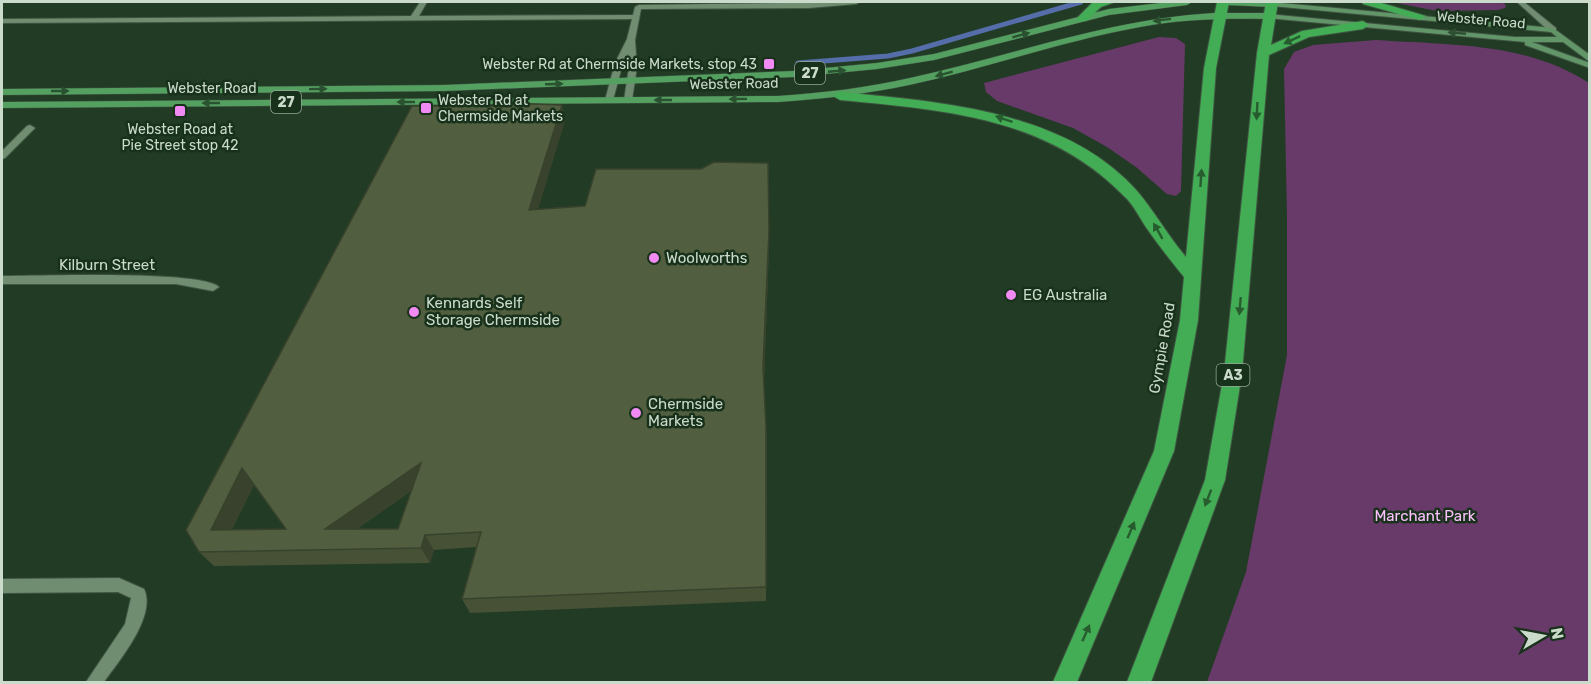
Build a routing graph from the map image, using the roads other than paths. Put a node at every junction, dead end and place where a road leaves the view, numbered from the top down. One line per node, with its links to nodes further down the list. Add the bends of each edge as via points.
1 (423, 2): 12 (street)
2 (856, 2): 7 (street, via 809,6)
3 (1109, 2): 13 (highway, via 1097,4)
4 (1187, 2): 13 (main road, Webster Road / 27, via 1131,7)
5 (1367, 2): 10 (highway)
6 (1520, 2): 16 (street)
7 (639, 4): 11 (street)
8 (1223, 6): 9 (main road, Webster Road / 27); 9 (main road, Webster Road / 27); 26 (main road, Webster Road / 27, one-way to 26, via 1126,26 924,80); 32 (highway, Gympie Road, one-way to 8, via 1210,68)
9 (1271, 7): 10 (main road, Webster Road / 27); 15 (main road, Webster Road / 27); 20 (highway, A3)
10 (1420, 16): 16 (main road, Webster Road / 27)
11 (636, 17): 12 (street); 17 (street)
12 (413, 18): 14 (street)
13 (1082, 19): 24 (main road, Webster Road / 27, one-way to 13, via 794,74 887,65 950,54)
14 (2, 21)
15 (1363, 25): 18 (main road, Webster Road / 27, one-way to 15); 20 (highway, one-way to 20, via 1306,34)
16 (1553, 30): 19 (main road)
17 (631, 39): 23 (street); 24 (street)
18 (1515, 39): 19 (main road, Webster Road / 27); 22 (main road, 27)
19 (1565, 40): 21 (main road)
20 (1263, 53): 38 (highway, A3, one-way to 38, via 1235,350 1215,480)
21 (1590, 60)
22 (1590, 66)
23 (614, 81): 24 (main road, Webster Road / 27); 25 (main road, Webster Road / 27, one-way to 23, via 444,88); 27 (street)
24 (632, 81): 28 (street)
25 (2, 92)
26 (840, 96): 28 (main road, Webster Road / 27, one-way to 28); 32 (highway, one-way to 26, via 1131,194 1071,147 997,117 934,105)
27 (609, 100): 28 (main road, Webster Road / 27); 29 (main road, Webster Road / 27, one-way to 29)
28 (628, 100)
29 (2, 105)
30 (30, 128): 31 (street)
31 (2, 156)
32 (1194, 278): 37 (highway, Gympie Road, one-way to 32, via 1164,451)
33 (2, 280): 34 (street, Kilburn Street, via 176,280)
34 (213, 286)
35 (2, 586): 36 (street, via 119,585 139,594 140,609 133,624)
36 (94, 682)
37 (1065, 682)
38 (1139, 682)

